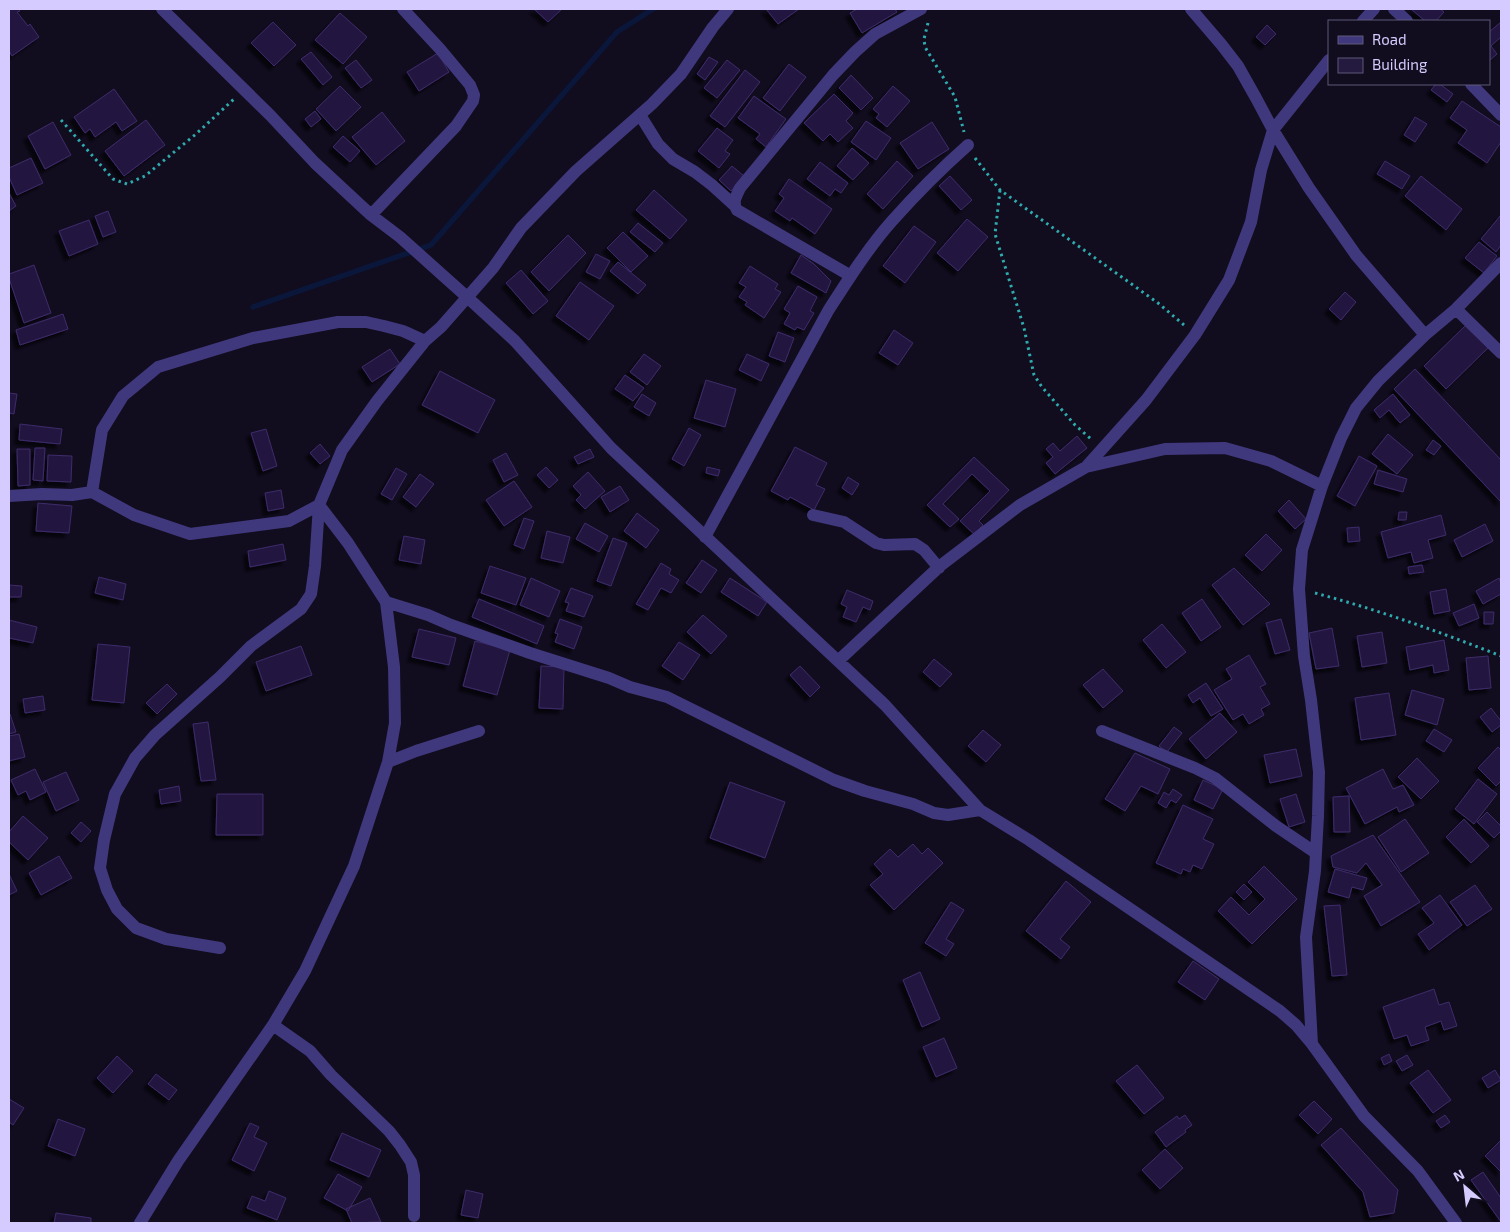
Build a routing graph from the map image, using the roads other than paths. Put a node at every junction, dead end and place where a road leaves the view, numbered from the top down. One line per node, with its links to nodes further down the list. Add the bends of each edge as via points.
1 (162, 9): 17 (street)
2 (403, 9): 17 (street, via 470,85 474,96 456,126)
3 (728, 9): 12 (street, via 681,74)
4 (1190, 9): 14 (street, via 1238,66)
5 (1374, 9): 8 (street)
6 (1394, 9): 9 (street)
7 (926, 12): 16 (street, via 875,34 854,52 740,188)
8 (1364, 20)
9 (1406, 20)
10 (1328, 61): 14 (street)
11 (1471, 85): 13 (street)
12 (640, 115): 16 (street, via 658,144 673,159 700,176); 20 (street, via 576,171 521,228 493,268)
13 (1501, 115)
14 (1273, 130): 22 (street, via 1356,255); 25 (street, via 1251,222 1229,280 1195,335 1146,400)
15 (968, 145): 19 (street, via 892,222)
16 (734, 205): 19 (street)
17 (371, 215): 20 (street)
18 (1501, 263): 21 (street)
19 (851, 276): 31 (street, via 828,311)
20 (467, 297): 23 (street); 31 (street, via 514,342 611,448)
21 (1456, 309): 22 (street); 24 (street)
22 (1425, 336): 26 (street, via 1356,408)
23 (425, 341): 27 (street, via 403,331 366,322 338,322 252,338 158,367 123,396 102,430); 29 (street, via 342,450)
24 (1501, 353)
25 (1086, 467): 26 (street, via 1165,449 1225,448 1271,461); 32 (street, via 1020,505)
26 (1322, 486): 39 (street, via 1302,550 1299,589 1318,772)
27 (92, 492): 28 (street); 29 (street, via 134,515 190,534 289,521)
28 (9, 496)
29 (319, 505): 33 (street); 40 (street, via 311,594 301,609 250,646 140,752 115,794 104,840 100,868 107,890 117,909 136,928 166,938)
30 (813, 515): 32 (street, via 844,522 876,543 915,544)
31 (705, 537): 34 (street)
32 (938, 568): 34 (street)
33 (386, 602): 37 (street, via 394,667 395,723); 38 (street, via 630,688 667,697 834,780 865,791 934,813 948,815)
34 (838, 661): 38 (street, via 886,705)
35 (479, 731): 37 (street)
36 (1102, 731): 39 (street, via 1215,778)
37 (388, 762): 41 (street, via 354,866 305,971)
38 (980, 810): 42 (street, via 1280,1011)
39 (1316, 853): 42 (street, via 1306,937)
40 (220, 948)
41 (273, 1025): 43 (street, via 310,1051 400,1145 411,1162 414,1175); 44 (street, via 178,1161)
42 (1312, 1044): 45 (street, via 1364,1116 1418,1171)
43 (414, 1216)
44 (140, 1223)
45 (1456, 1223)

